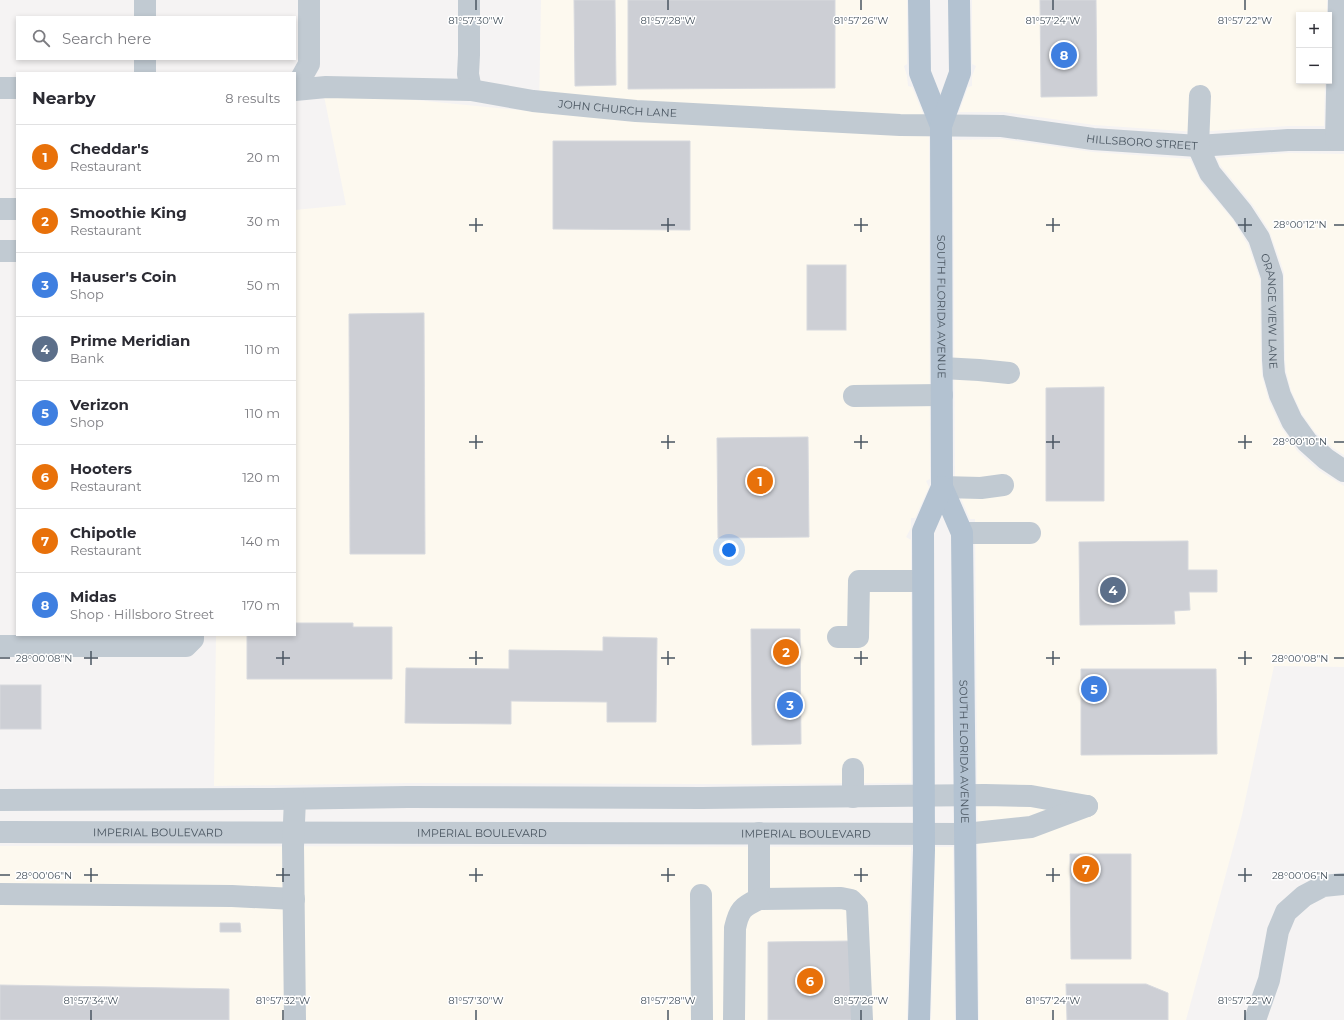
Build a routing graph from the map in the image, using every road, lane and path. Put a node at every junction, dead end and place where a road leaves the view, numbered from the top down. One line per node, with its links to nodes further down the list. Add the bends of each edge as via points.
1 (145, 0): 7 (street)
2 (309, 0): 10 (street, via 309,64)
3 (469, 0): 14 (street, via 468,74)
4 (919, 0): 16 (main road, SOUTH FLORIDA AVENUE, via 920,73)
5 (959, 0): 16 (main road, SOUTH FLORIDA AVENUE, via 960,73)
6 (1339, 0): 17 (street)
7 (145, 16)
8 (145, 60): 9 (street)
9 (145, 72)
10 (296, 87)
11 (0, 88): 12 (street)
12 (16, 88)
13 (296, 89): 14 (street, JOHN CHURCH LANE, via 326,86)
14 (471, 90): 16 (street, JOHN CHURCH LANE, via 533,101 636,111)
15 (1200, 96): 18 (street)
16 (941, 126): 18 (street, HILLSBORO STREET, via 1002,126 1093,139); 23 (main road, SOUTH FLORIDA AVENUE)
17 (1340, 140): 18 (street, HILLSBORO STREET, via 1288,140)
18 (1198, 146): 27 (street, ORANGE VIEW LANE, via 1210,173 1242,212 1259,238 1272,277 1273,360 1280,395 1292,421 1307,442)
19 (0, 209): 20 (street)
20 (16, 209)
21 (0, 251): 22 (street)
22 (16, 251)
23 (942, 368): 24 (street); 25 (main road, SOUTH FLORIDA AVENUE)
24 (1009, 373)
25 (942, 395): 26 (street); 29 (main road, SOUTH FLORIDA AVENUE)
26 (854, 396)
27 (1344, 471)
28 (1003, 485): 29 (street, via 981,488)
29 (942, 487): 30 (main road, SOUTH FLORIDA AVENUE); 32 (main road, SOUTH FLORIDA AVENUE, via 923,531)
30 (962, 533): 31 (street); 37 (main road, SOUTH FLORIDA AVENUE)
31 (1030, 533)
32 (923, 581): 34 (street, via 859,581); 38 (main road, SOUTH FLORIDA AVENUE)
33 (193, 636): 35 (street, via 186,646)
34 (848, 637)
35 (0, 646)
36 (853, 769): 39 (street)
37 (965, 795): 38 (street); 46 (main road, SOUTH FLORIDA AVENUE); 46 (street, IMPERIAL BOULEVARD, via 1031,796 1087,806 1031,827)
38 (923, 796): 39 (street); 45 (main road, SOUTH FLORIDA AVENUE)
39 (853, 797): 40 (street)
40 (295, 798): 41 (street); 43 (street)
41 (0, 800)
42 (0, 832): 43 (street, IMPERIAL BOULEVARD)
43 (294, 832): 44 (street, IMPERIAL BOULEVARD); 50 (street)
44 (758, 833): 45 (street, IMPERIAL BOULEVARD); 51 (street)
45 (923, 834): 46 (street, IMPERIAL BOULEVARD); 56 (main road, SOUTH FLORIDA AVENUE)
46 (965, 834): 57 (main road, SOUTH FLORIDA AVENUE)
47 (1344, 884): 58 (street, via 1323,886 1304,896 1286,912 1278,931 1269,980)
48 (0, 894): 50 (street)
49 (701, 895): 53 (street)
50 (294, 899): 52 (street)
51 (758, 899): 54 (street, via 746,905 738,914 735,928); 55 (street, via 841,898 851,900 857,906)
52 (295, 1020)
53 (702, 1020)
54 (734, 1020)
55 (862, 1020)
56 (919, 1020)
57 (967, 1020)
58 (1255, 1020)

